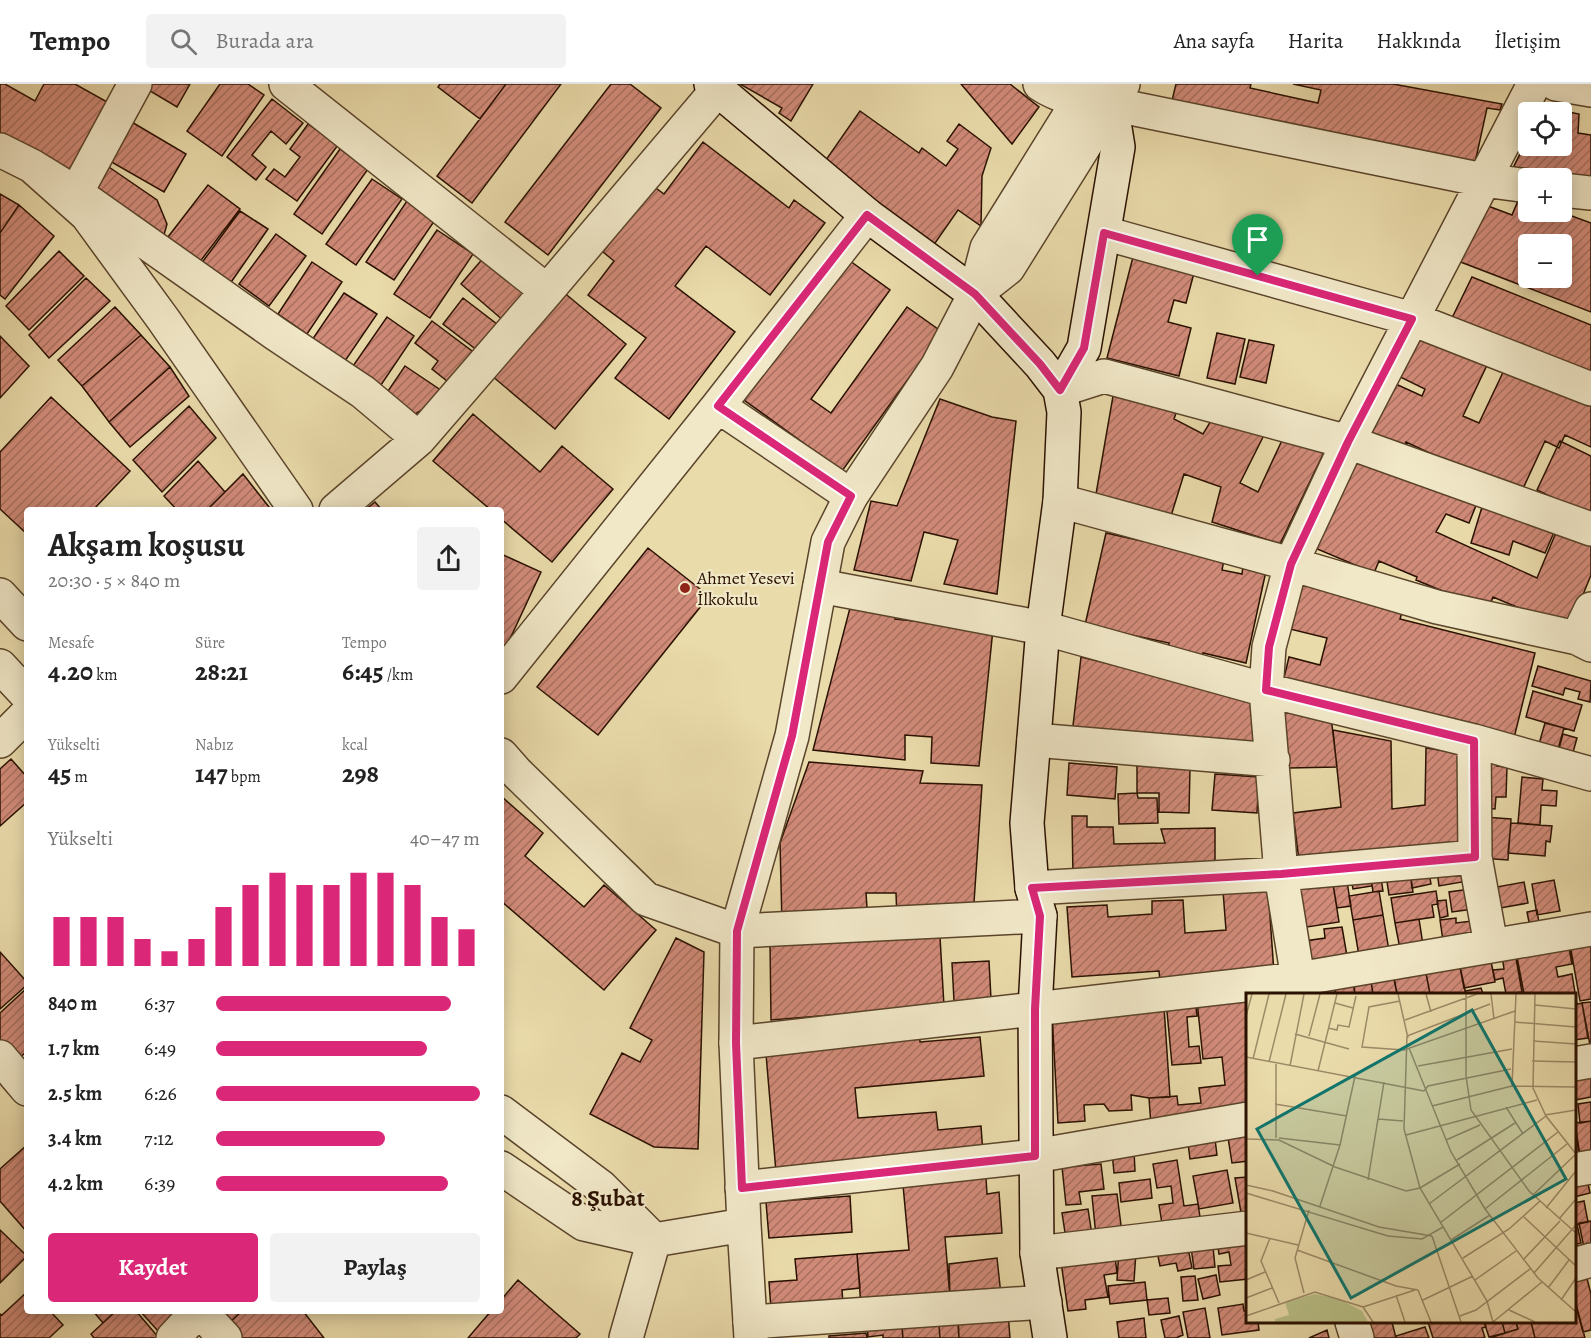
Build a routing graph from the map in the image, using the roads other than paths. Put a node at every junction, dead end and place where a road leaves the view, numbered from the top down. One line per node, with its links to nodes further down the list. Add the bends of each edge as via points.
1 (135, 84): 14 (street)
2 (286, 84): 18 (street)
3 (1040, 84): 8 (street, via 1052,92)
4 (1534, 84): 11 (street)
5 (1556, 84): 7 (street)
6 (715, 87): 16 (street); 18 (street)
7 (1591, 90)
8 (1101, 93): 11 (street); 17 (street, via 1118,147); 19 (street, via 1080,152 1008,268)
9 (0, 150): 10 (street)
10 (32, 166): 14 (street); 28 (street, via 87,215)
11 (1483, 180): 12 (street); 20 (street)
12 (1518, 185)
13 (1572, 191): 15 (street)
14 (76, 193): 24 (street, via 363,392)
15 (1591, 193)
16 (867, 215): 19 (street); 23 (street)
17 (1104, 233): 20 (street); 22 (street, via 1084,348)
18 (547, 291): 24 (street)
19 (975, 294): 22 (street); 26 (street, via 937,367)
20 (1412, 319): 21 (street); 25 (street)
21 (1591, 389)
22 (1060, 390): 25 (street, via 1104,376); 27 (street, via 1064,412)
23 (718, 406): 26 (street); 38 (street)
24 (419, 438): 29 (street)
25 (1348, 442): 30 (street); 31 (street)
26 (851, 496): 32 (street, via 828,542)
27 (1060, 501): 31 (street); 35 (street)
28 (294, 507)
29 (339, 507)
30 (1591, 529)
31 (1291, 564): 36 (street, via 1437,607); 39 (street, via 1269,647)
32 (820, 586): 35 (street); 52 (street, via 792,736)
33 (0, 595): 34 (street)
34 (24, 621)
35 (1043, 628): 39 (street); 42 (street)
36 (1586, 631)
37 (0, 666): 40 (street)
38 (504, 673)
39 (1266, 690): 44 (street); 46 (street)
40 (24, 692)
41 (24, 717): 43 (street)
42 (1034, 740): 46 (street); 50 (street, via 1027,823)
43 (0, 741)
44 (1474, 741): 47 (street); 48 (street)
45 (504, 758): 52 (street, via 646,899)
46 (1273, 760): 49 (street)
47 (1591, 774)
48 (1475, 857): 49 (street); 53 (street)
49 (1281, 874): 50 (street); 54 (street)
50 (1036, 902): 52 (street); 55 (street)
51 (1591, 929): 53 (street)
52 (737, 931): 56 (street)
53 (1491, 945): 54 (street)
54 (1298, 987): 55 (street)
55 (1035, 1009): 56 (street); 63 (street)
56 (736, 1043): 67 (street)
57 (0, 1057): 60 (street)
58 (1591, 1061): 59 (street)
59 (1576, 1064)
60 (24, 1085)
61 (504, 1114): 70 (street, via 601,1187)
62 (1246, 1119): 63 (street)
63 (1035, 1156): 67 (street); 71 (street)
64 (1591, 1167): 66 (street)
65 (504, 1170): 70 (street, via 584,1224)
66 (1576, 1170)
67 (742, 1188): 68 (street)
68 (744, 1225): 70 (street); 78 (street)
69 (1246, 1228): 71 (street)
70 (654, 1240): 81 (street)
71 (1037, 1253): 74 (street)
72 (1591, 1260): 73 (street)
73 (1576, 1264)
74 (1045, 1302): 78 (street); 82 (street)
75 (196, 1314): 79 (street)
76 (202, 1314): 80 (street)
77 (1352, 1323): 83 (street)
78 (750, 1330)
79 (173, 1338)
80 (225, 1338)
81 (626, 1338)
82 (1050, 1338)
83 (1357, 1338)

